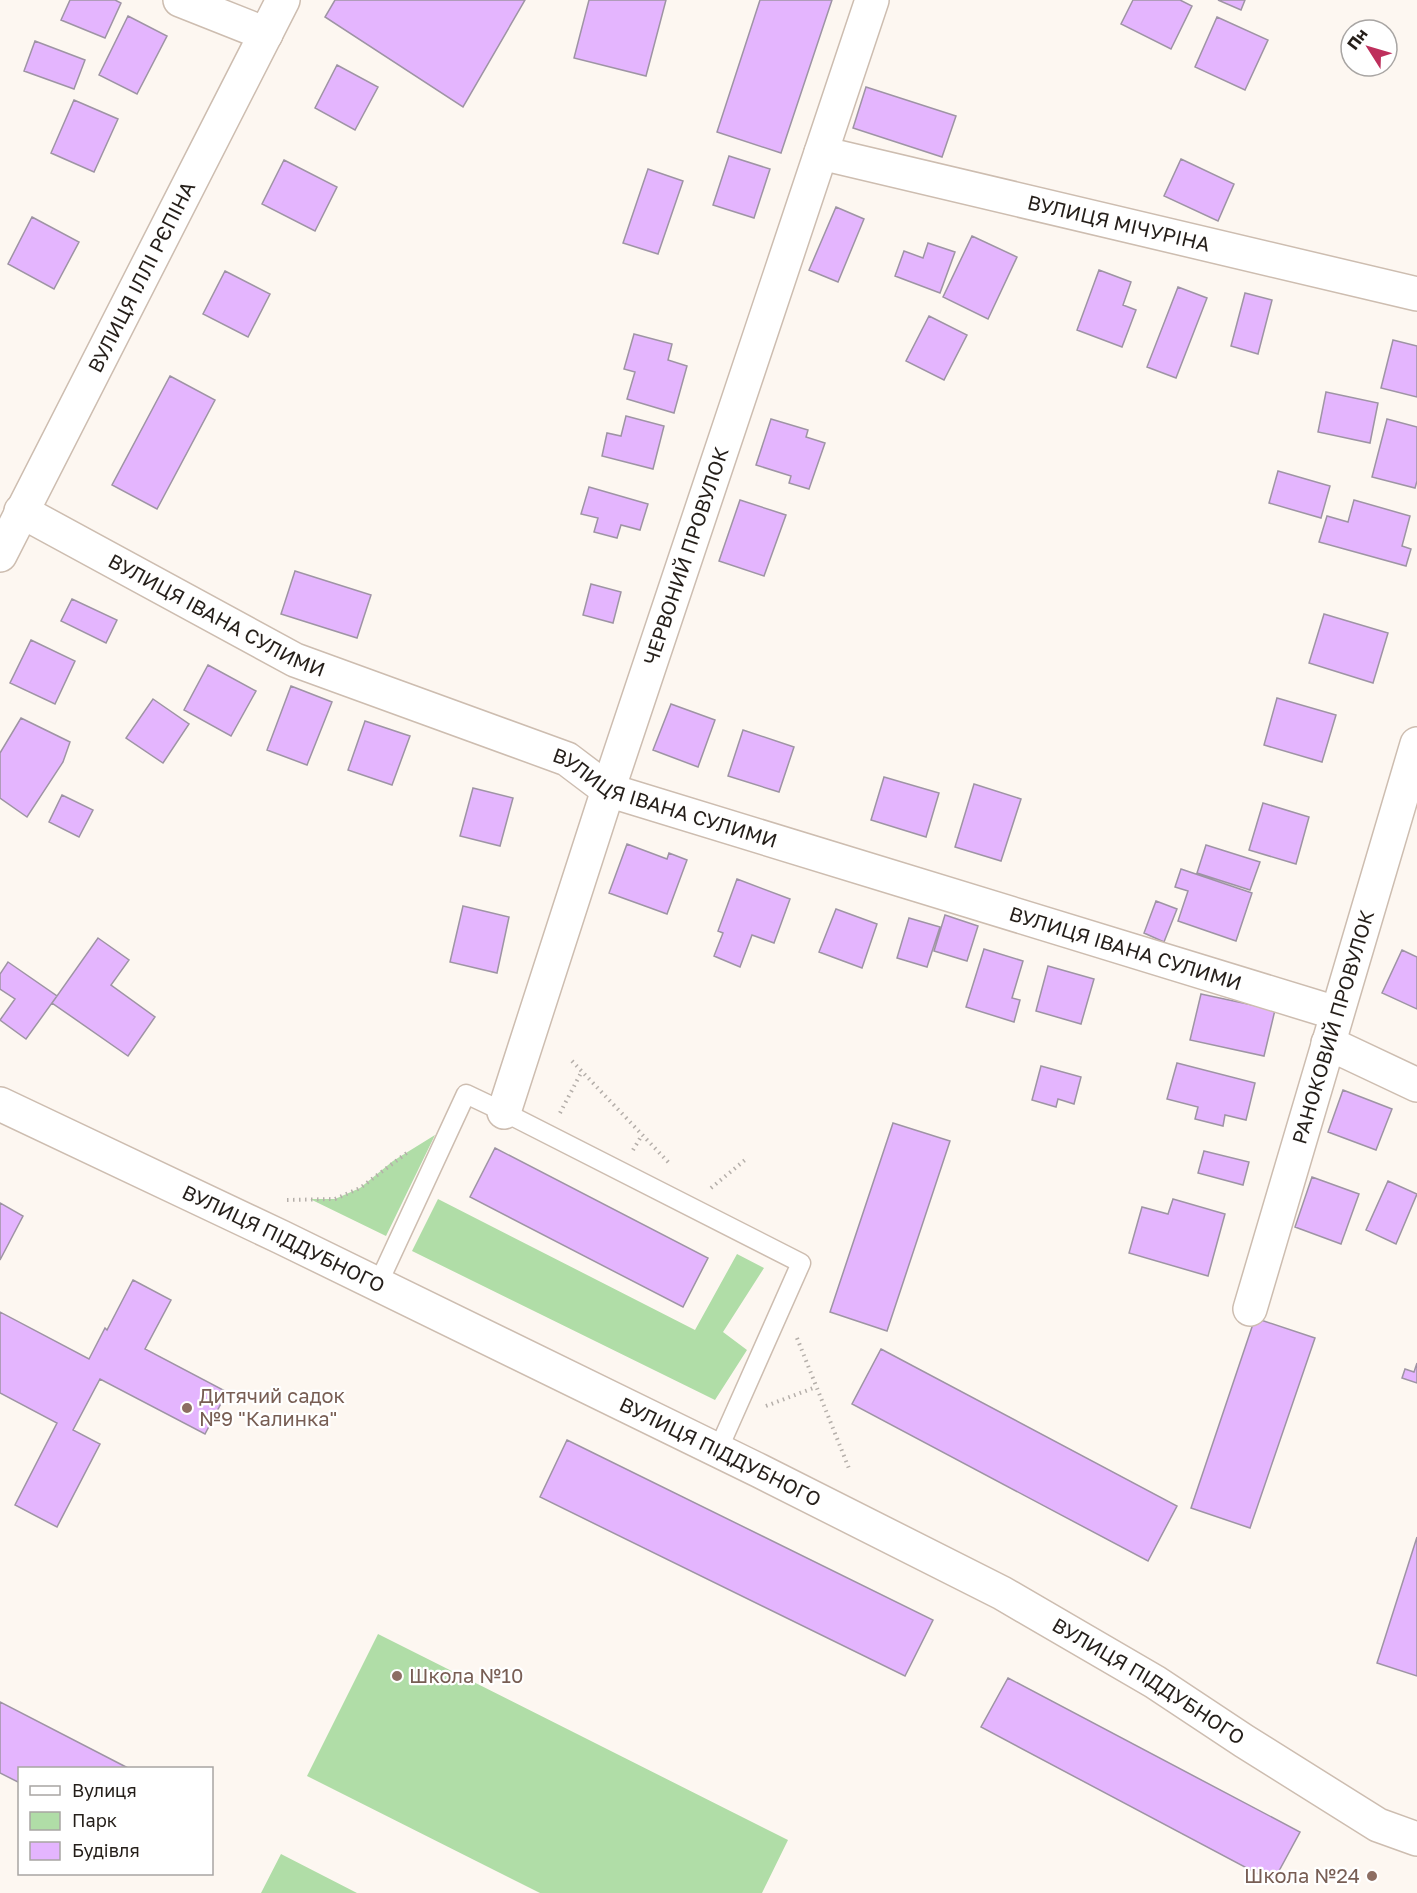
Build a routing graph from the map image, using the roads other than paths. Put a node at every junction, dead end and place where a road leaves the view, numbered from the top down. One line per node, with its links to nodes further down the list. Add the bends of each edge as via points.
1 (180, 0): 4 (street)
2 (283, 0): 4 (street, ВУЛИЦЯ ІЛЛІ РЄПІНА)
3 (872, 0): 5 (street, ЧЕРВОНИЙ ПРОВУЛОК)
4 (266, 34): 7 (street, ВУЛИЦЯ ІЛЛІ РЄПІНА)
5 (821, 153): 6 (street, ВУЛИЦЯ МІЧУРІНА); 9 (street, ЧЕРВОНИЙ ПРОВУЛОК)
6 (1417, 294)
7 (8, 532): 9 (street, ВУЛИЦЯ ІВАНА СУЛИМИ, via 295,660 567,759)
8 (1417, 744): 10 (street, РАНОКОВИЙ ПРОВУЛОК)
9 (608, 790): 10 (street, ВУЛИЦЯ ІВАНА СУЛИМИ); 13 (street, ЧЕРВОНИЙ ПРОВУЛОК)
10 (1332, 1028): 11 (street, ВУЛИЦЯ ІВАНА СУЛИМИ); 15 (street, РАНОКОВИЙ ПРОВУЛОК)
11 (1417, 1084)
12 (0, 1104): 14 (street, ВУЛИЦЯ ПІДДУБНОГО)
13 (504, 1112): 14 (lane, via 466,1094); 16 (lane, via 801,1263)
14 (378, 1284): 16 (street, ВУЛИЦЯ ПІДДУБНОГО)
15 (1250, 1309)
16 (718, 1450): 17 (street, ВУЛИЦЯ ПІДДУБНОГО, via 1002,1593 1155,1682 1378,1825)
17 (1417, 1839)

